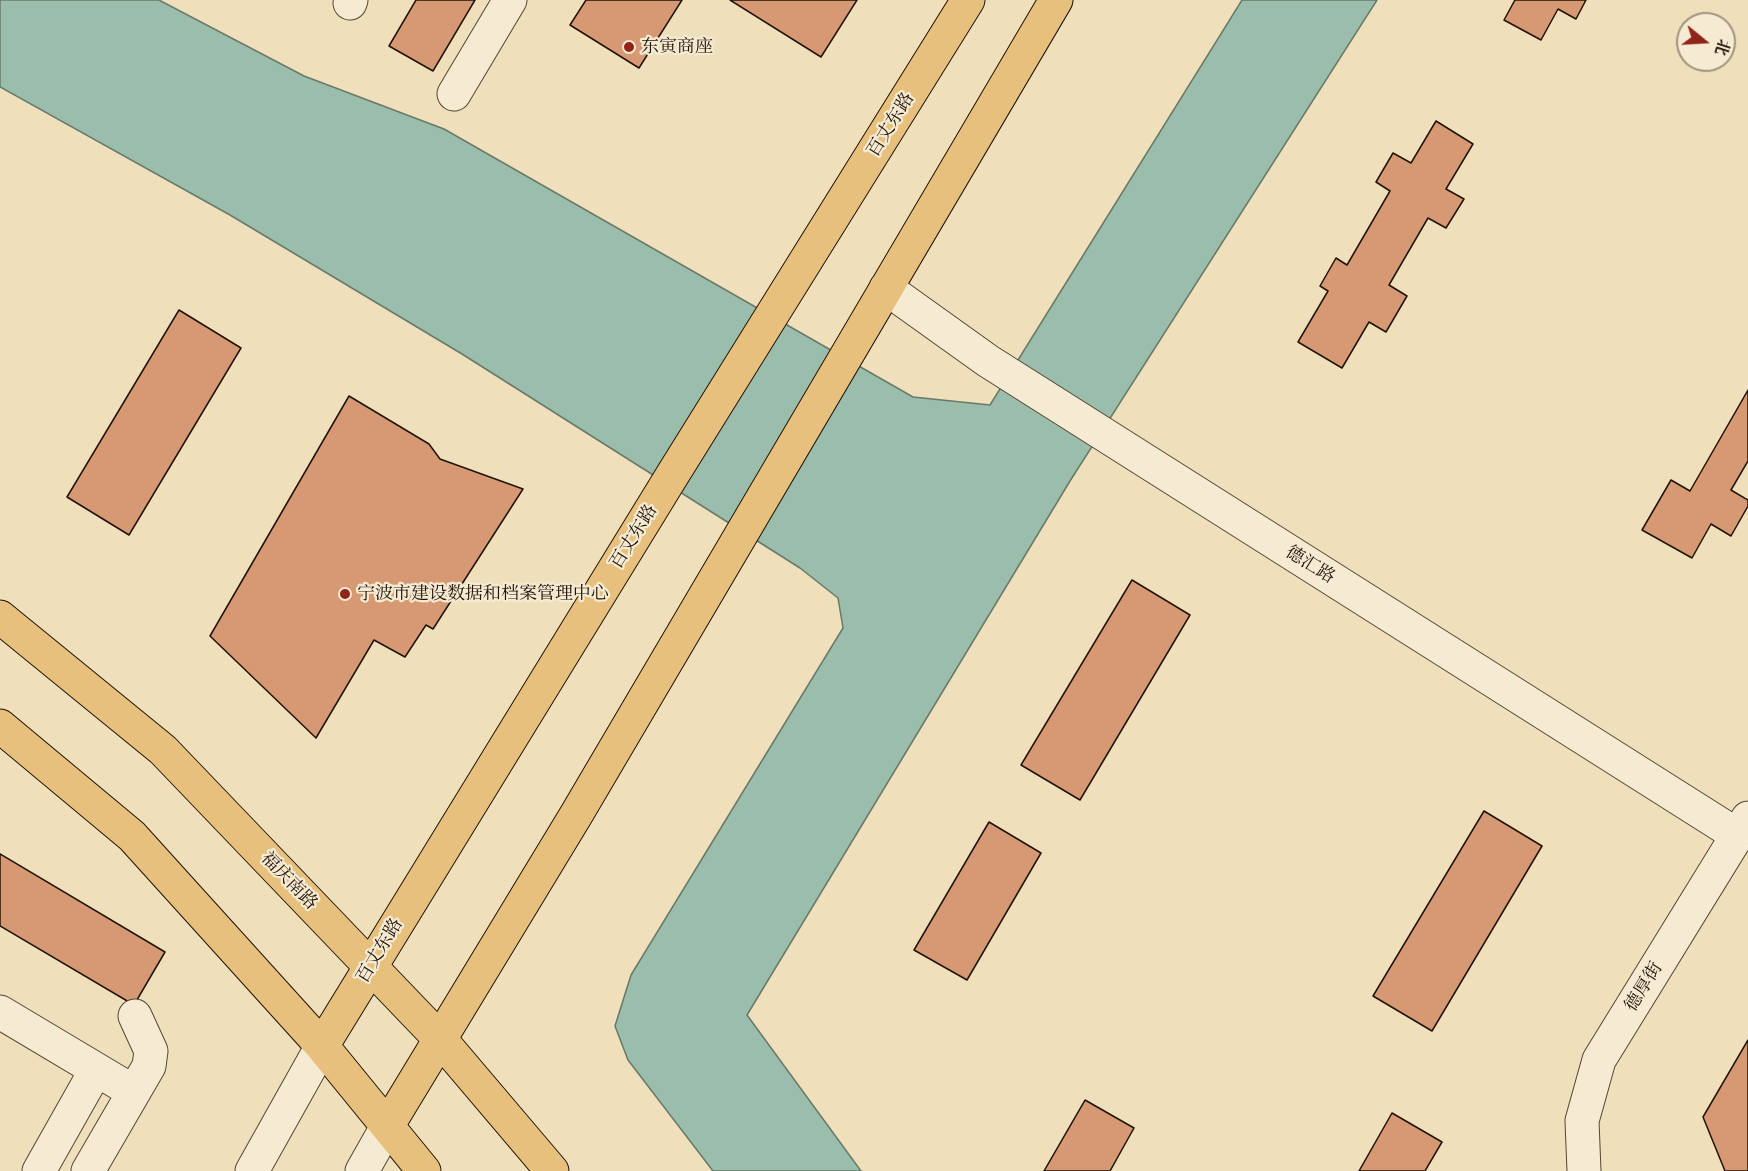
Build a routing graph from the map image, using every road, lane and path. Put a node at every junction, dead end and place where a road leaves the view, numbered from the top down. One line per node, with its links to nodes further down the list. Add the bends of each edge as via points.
1 (510, 0): 4 (street)
2 (968, 0): 9 (main road, 百丈东路)
3 (1056, 0): 5 (main road)
4 (454, 94)
5 (886, 288): 8 (street, 德汇路, via 988,361 1106,436); 12 (main road)
6 (0, 617): 9 (main road, 福庆南路, via 163,750)
7 (0, 726): 13 (main road, via 132,836)
8 (1743, 827): 23 (street, 德厚街, via 1599,1060 1582,1121)
9 (371, 966): 12 (main road, 福庆南路); 13 (main road, 百丈东路)
10 (0, 1012): 14 (street)
11 (135, 1016): 15 (street, via 151,1051 149,1066)
12 (440, 1039): 16 (main road); 22 (main road, 福庆南路)
13 (322, 1047): 16 (main road); 19 (street, 百丈东路)
14 (96, 1070): 15 (street); 18 (street)
15 (134, 1092): 17 (street)
16 (388, 1125): 20 (street); 21 (main road)
17 (92, 1170)
18 (39, 1171)
19 (252, 1171)
20 (362, 1171)
21 (424, 1171)
22 (552, 1171)
23 (1584, 1171)

